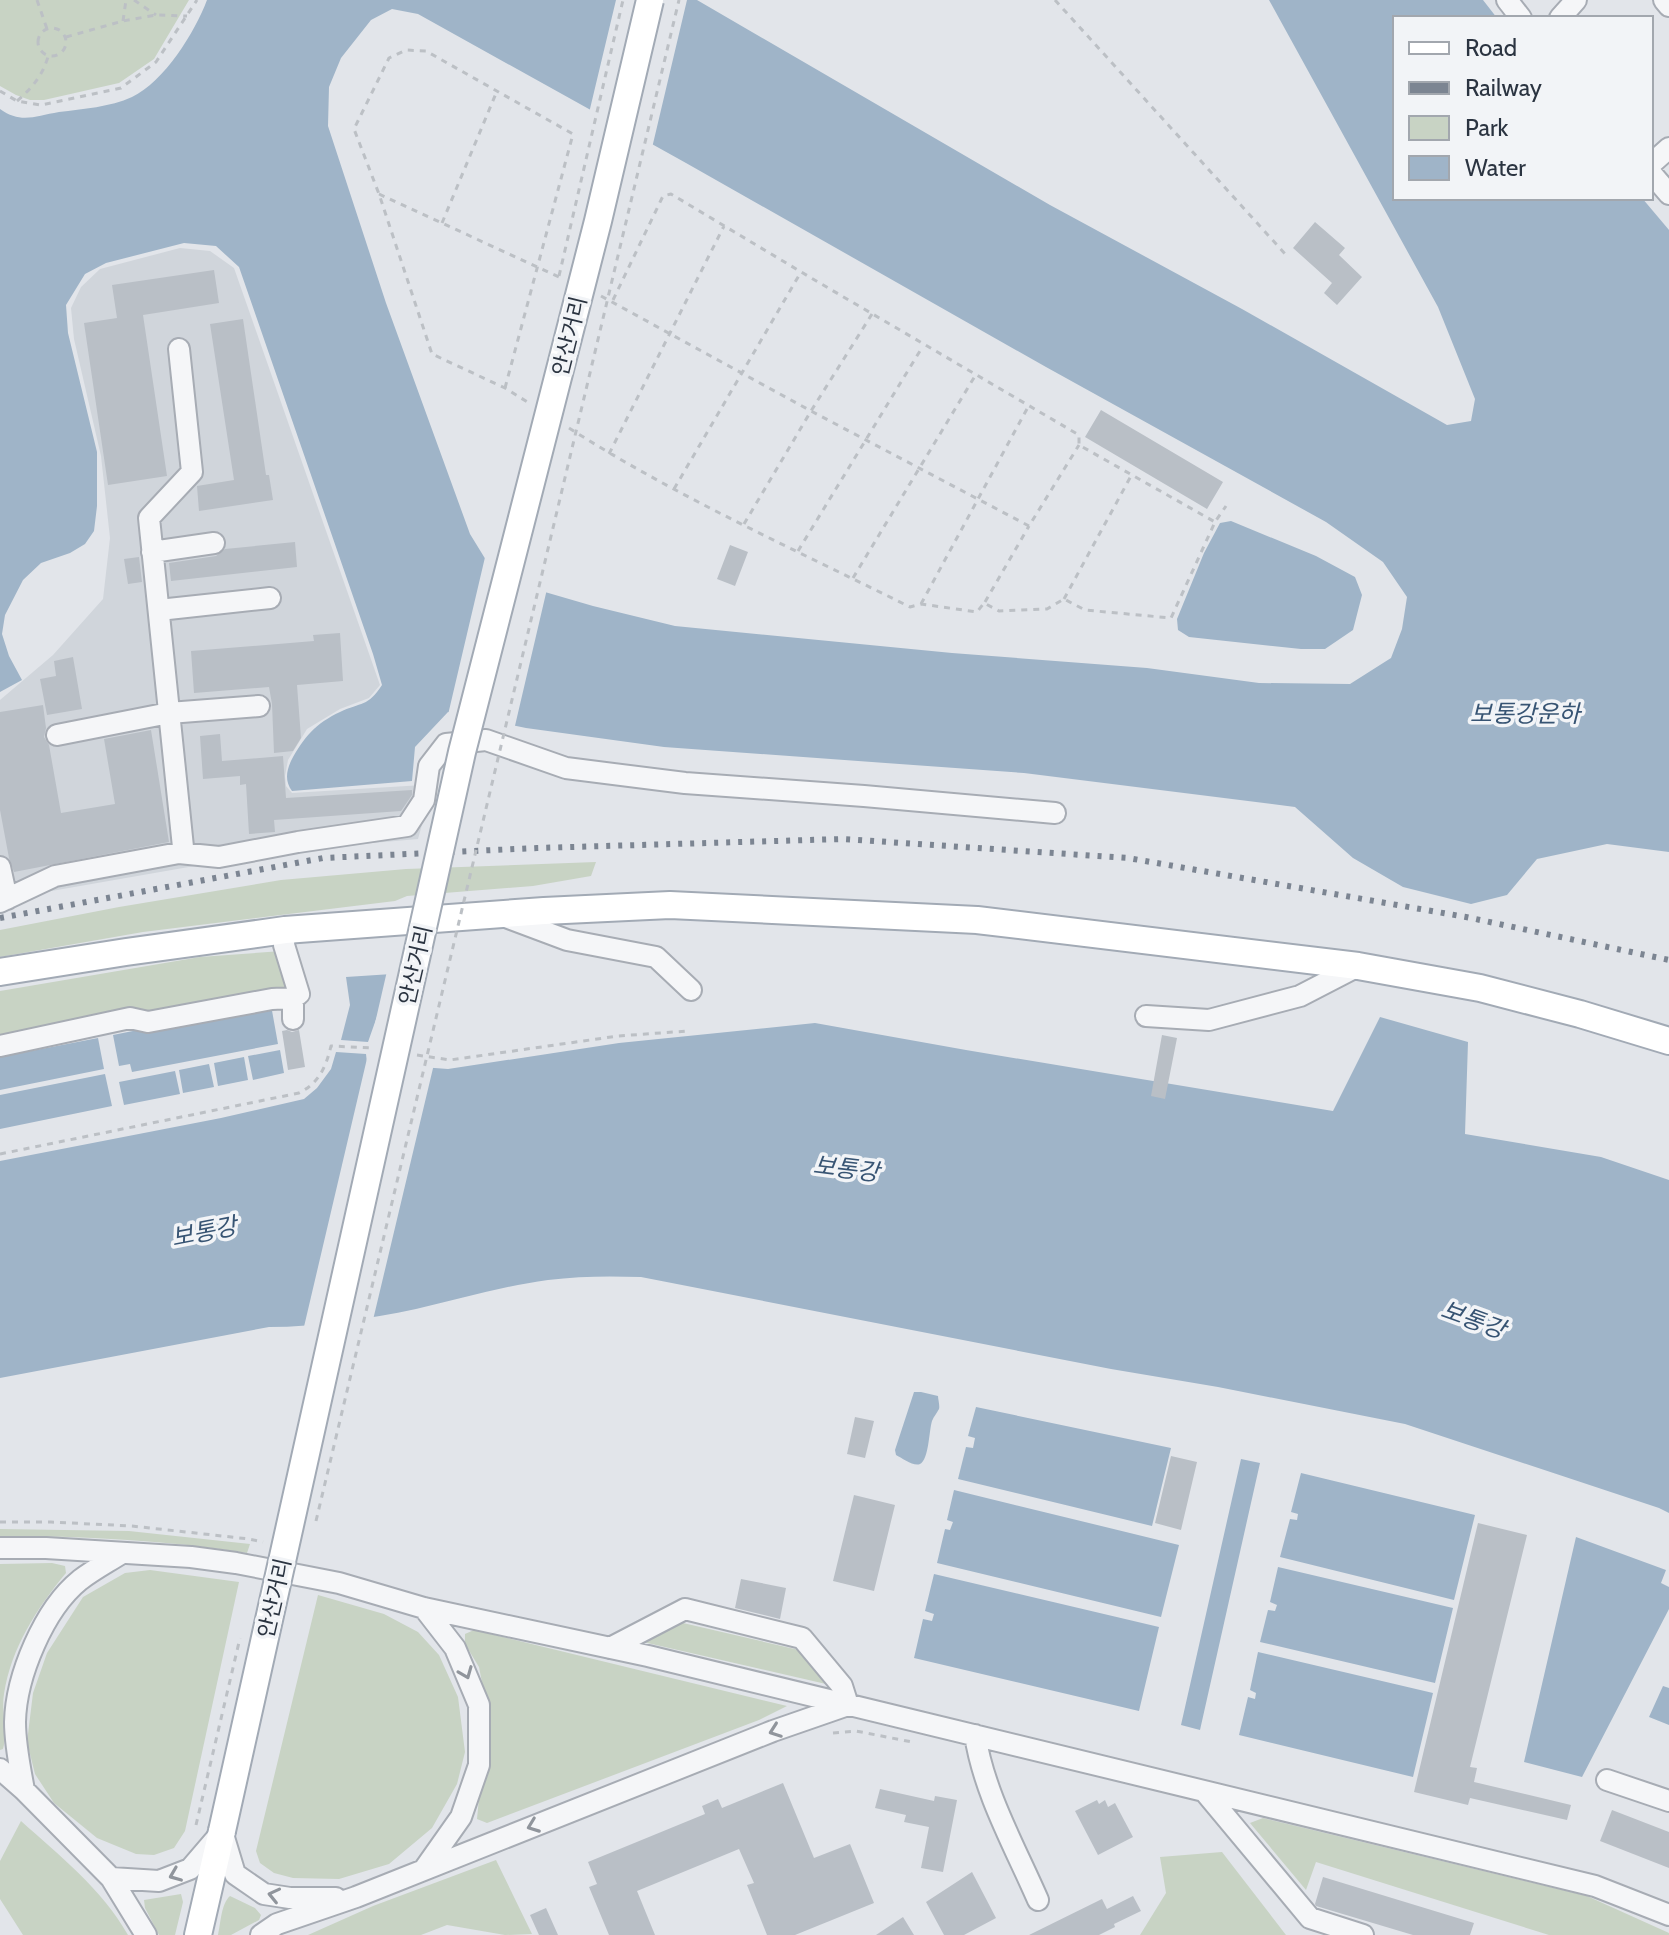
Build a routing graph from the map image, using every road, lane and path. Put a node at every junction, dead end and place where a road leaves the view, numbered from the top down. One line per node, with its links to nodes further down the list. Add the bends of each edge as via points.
1 (37, 0): 17 (path)
2 (126, 0): 16 (path)
3 (134, 0): 12 (path)
4 (197, 0): 13 (path)
5 (650, 0): 100 (main road, 안산거리, bridge, via 462,752)
6 (679, 0): 86 (path, bridge)
7 (1055, 0): 30 (path)
8 (1507, 0): 14 (street)
9 (1576, 0): 15 (street)
10 (1664, 0): 11 (street)
11 (1669, 6)
12 (156, 15): 13 (path); 16 (path)
13 (187, 16): 22 (path, via 156,62 121,88 41,105)
14 (1519, 16)
15 (1562, 16)
16 (123, 21): 18 (path)
17 (47, 29): 18 (path, via 56,28); 19 (path, via 38,42)
18 (66, 37): 19 (path, via 61,54)
19 (48, 57): 22 (path, via 43,74)
20 (0, 91): 22 (path)
21 (497, 91): 26 (path, via 426,51 406,50 389,58 354,129); 28 (path); 31 (path, via 573,134)
22 (17, 101)
23 (1669, 148): 24 (street)
24 (1653, 162)
25 (1653, 175): 27 (street)
26 (379, 194): 28 (path); 42 (path, via 432,354)
27 (1669, 194)
28 (442, 223): 31 (path)
29 (724, 226): 32 (path); 35 (path, via 671,194 663,196); 37 (path)
30 (1287, 256)
31 (537, 267): 33 (path); 42 (path)
32 (801, 272): 36 (path); 40 (path)
33 (562, 278)
34 (599, 296): 35 (path)
35 (612, 302): 37 (path)
36 (872, 314): 38 (path); 45 (path)
37 (670, 334): 40 (path); 49 (path)
38 (924, 344): 41 (path); 47 (path)
39 (179, 349): 60 (street, via 192,472 149,518)
40 (742, 374): 45 (path); 52 (path)
41 (976, 375): 44 (path); 50 (path)
42 (505, 388): 43 (path)
43 (531, 404)
44 (1028, 406): 48 (path, via 1079,435); 53 (path)
45 (811, 411): 47 (path); 56 (path)
46 (570, 429): 49 (path)
47 (865, 440): 50 (path); 59 (path)
48 (1079, 445): 51 (path); 57 (path)
49 (609, 454): 52 (path)
50 (919, 468): 53 (path); 61 (path)
51 (1132, 475): 55 (path); 63 (path)
52 (674, 489): 56 (path)
53 (977, 498): 57 (path); 65 (path)
54 (1226, 506): 55 (path)
55 (1215, 522): 63 (path, via 1171,618 1085,610)
56 (744, 524): 59 (path)
57 (1029, 526): 64 (path)
58 (214, 543): 60 (street)
59 (798, 551): 61 (path)
60 (152, 552): 66 (street)
61 (853, 578): 65 (path, via 910,607)
62 (270, 598): 66 (street)
63 (1064, 599): 64 (path, via 1047,609 999,611)
64 (984, 603): 65 (path, via 977,612)
65 (921, 604)
66 (159, 610): 68 (street)
67 (259, 706): 68 (street)
68 (169, 713): 69 (street); 71 (street, via 183,847)
69 (57, 735)
70 (1055, 813): 71 (street, via 581,770 486,740 446,744 429,766 424,800 407,826 219,857)
71 (179, 853): 73 (street, via 55,876)
72 (0, 867): 73 (street)
73 (3, 900)
74 (496, 914): 75 (main road); 76 (main road, via 670,905 977,920); 78 (street, via 567,940 656,957)
75 (285, 930): 77 (main road); 82 (street, via 284,945 299,994 293,1009 272,999 148,1022 130,1018)
76 (1358, 966): 79 (street, via 1300,996 1209,1020); 81 (main road, via 1480,988)
77 (0, 972)
78 (691, 990)
79 (1146, 1016)
80 (688, 1031): 84 (path, via 450,1060)
81 (1669, 1041)
82 (0, 1046)
83 (381, 1049): 85 (path, via 331,1046 319,1077 299,1093)
84 (408, 1054)
85 (0, 1154)
86 (315, 1525)
87 (0, 1548): 88 (street)
88 (122, 1553): 89 (street, via 236,1563 339,1583); 97 (street, via 79,1581 37,1635 15,1721)
89 (424, 1608): 90 (street); 101 (street, one-way to 101, via 455,1648 479,1705 479,1765 461,1817)
90 (610, 1648): 91 (street); 91 (street, via 685,1609 802,1638 842,1686)
91 (848, 1705): 93 (street); 101 (street, one-way to 101)
92 (824, 1734): 94 (path, via 856,1731)
93 (975, 1735): 98 (street); 104 (street, via 994,1800)
94 (919, 1744)
95 (0, 1769): 97 (street)
96 (1607, 1780): 99 (street)
97 (24, 1790): 102 (street)
98 (1205, 1792): 105 (street, via 1595,1886); 109 (street, via 1310,1918)
99 (1669, 1801)
100 (222, 1831): 102 (street, one-way to 102, via 190,1869 159,1881); 103 (street, one-way to 100, via 264,1894 235,1874); 107 (main road, 안산거리)
101 (425, 1868): 103 (street)
102 (111, 1878): 106 (street)
103 (352, 1898): 108 (street, via 277,1924)
104 (1038, 1900)
105 (1669, 1915)
106 (146, 1935)
107 (198, 1935)
108 (261, 1935)
109 (1363, 1935)

